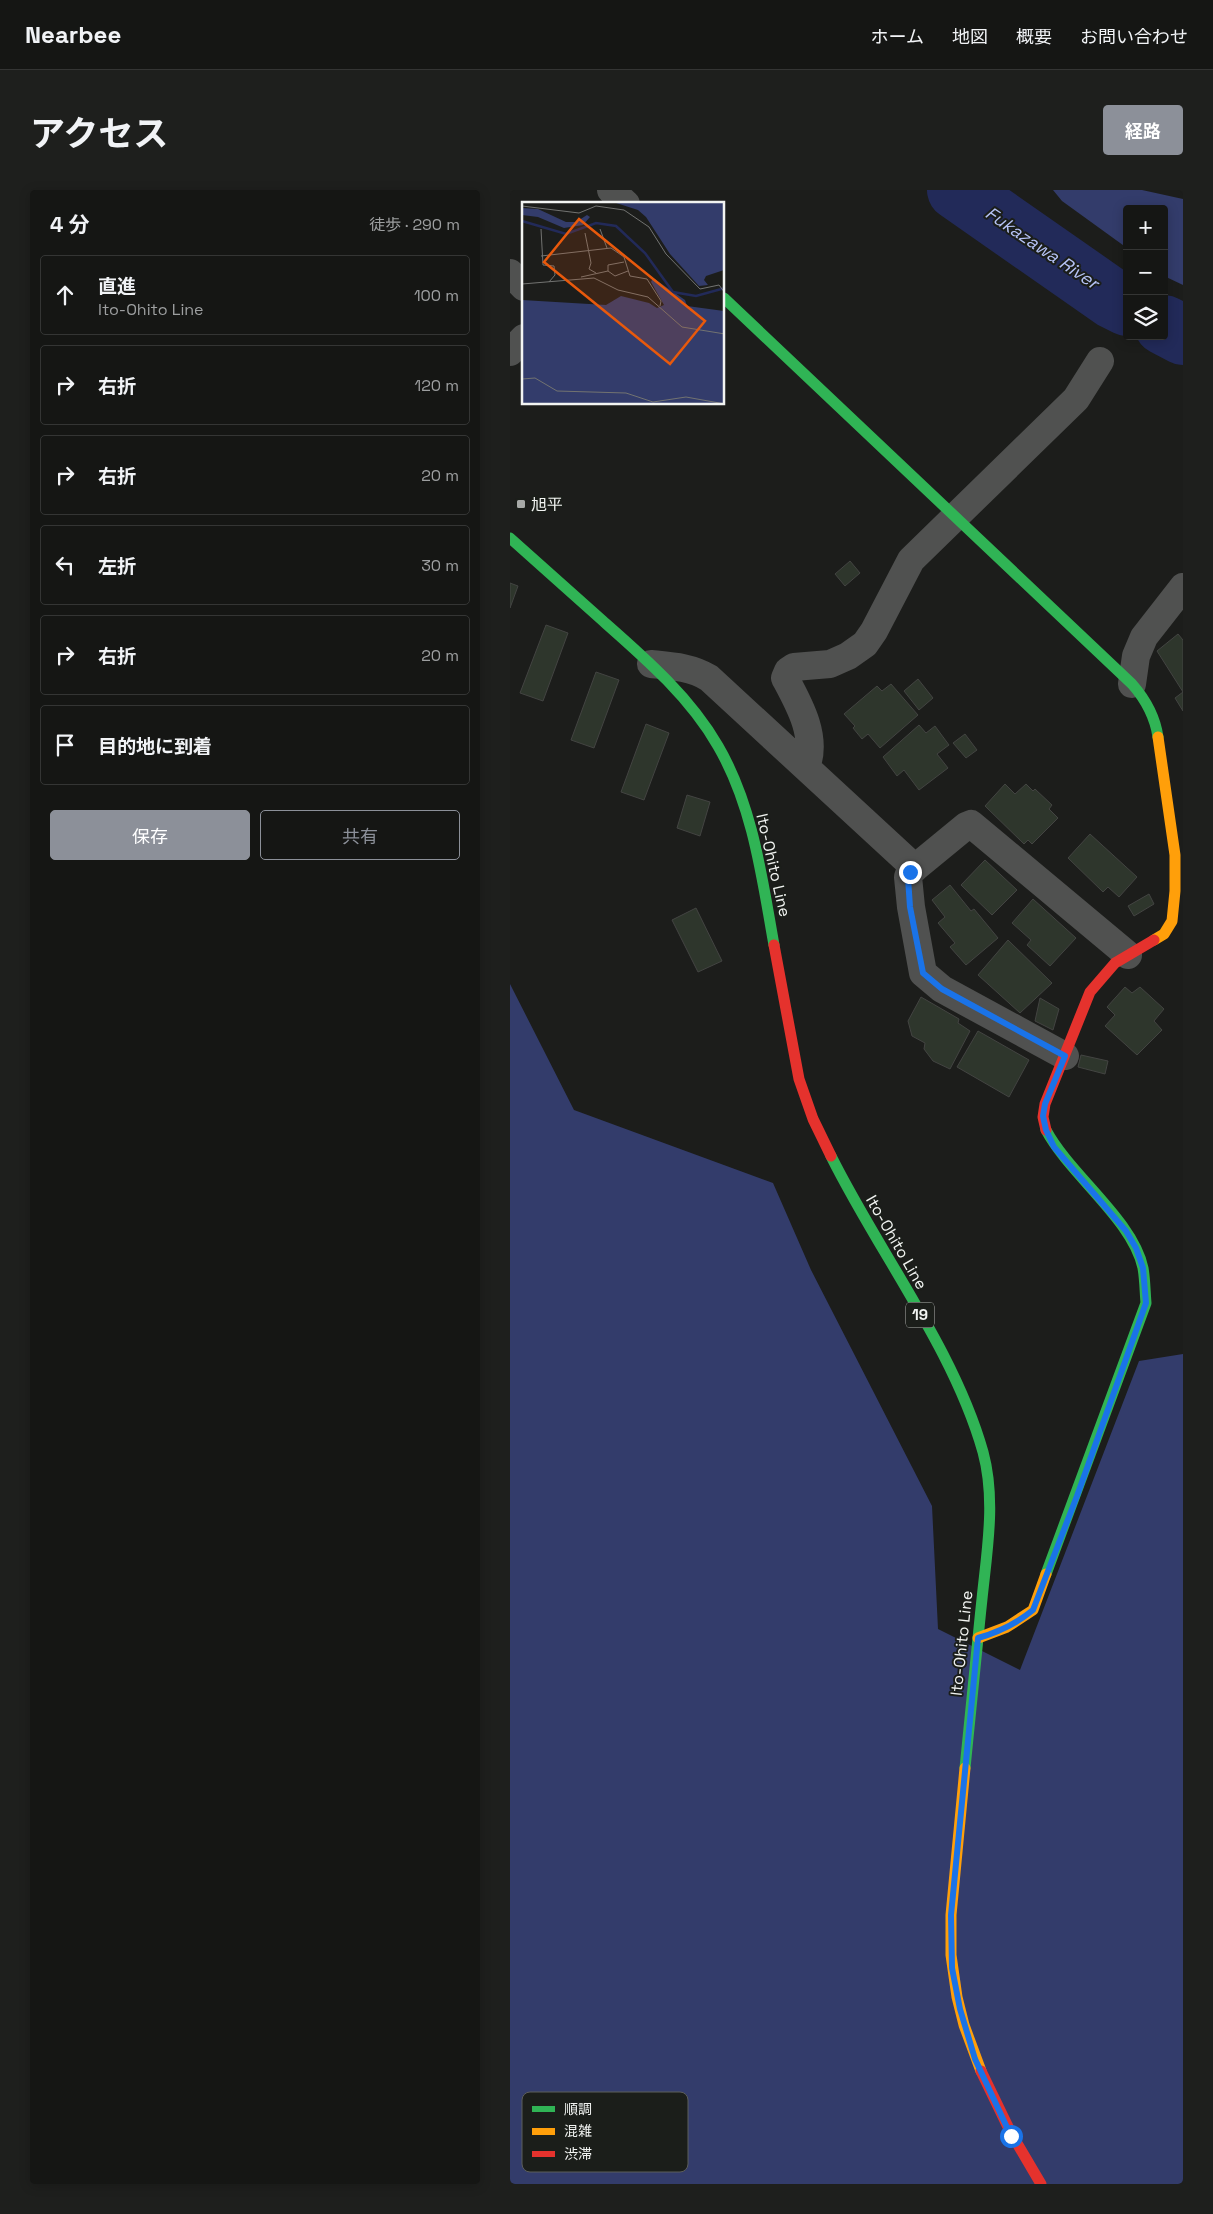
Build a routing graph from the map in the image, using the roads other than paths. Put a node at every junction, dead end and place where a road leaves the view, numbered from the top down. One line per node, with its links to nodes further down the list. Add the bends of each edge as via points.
1 (611, 190): 2 (street)
2 (624, 202)
3 (510, 273): 4 (street)
4 (522, 285)
5 (725, 299): 9 (main road)
6 (522, 340): 7 (street)
7 (510, 352)
8 (1100, 361): 9 (street, via 1076,399)
9 (954, 517): 13 (main road); 14 (street, via 911,560 865,644 830,664 794,667 788,671 785,678 800,706 807,730 810,749)
10 (510, 538): 12 (main road, Ito-Ohito Line / 19)
11 (1183, 587): 13 (street, via 1144,637 1136,656)
12 (651, 664): 14 (street, via 682,667 709,678); 18 (main road, Ito-Ohito Line / 19, via 689,705 712,738 738,789 757,850 799,1079 813,1118 842,1178 935,1341 966,1405 983,1453 990,1497)
13 (1132, 684): 16 (main road, via 1152,710 1156,724 1175,856 1175,892 1172,921 1164,934)
14 (806, 767): 15 (street)
15 (915, 868): 16 (street, via 971,824); 17 (street, via 908,878 910,907 923,973 942,989)
16 (1128, 955): 17 (main road, via 1116,963 1090,992)
17 (1065, 1056): 18 (main road, via 1045,1104 1046,1130 1054,1147 1126,1231 1136,1248 1143,1268 1146,1303 1033,1610 999,1632)
18 (978, 1638): 19 (main road, Ito-Ohito Line / 19, via 951,1915 952,1968 975,2059 1011,2136)
19 (1041, 2184)

